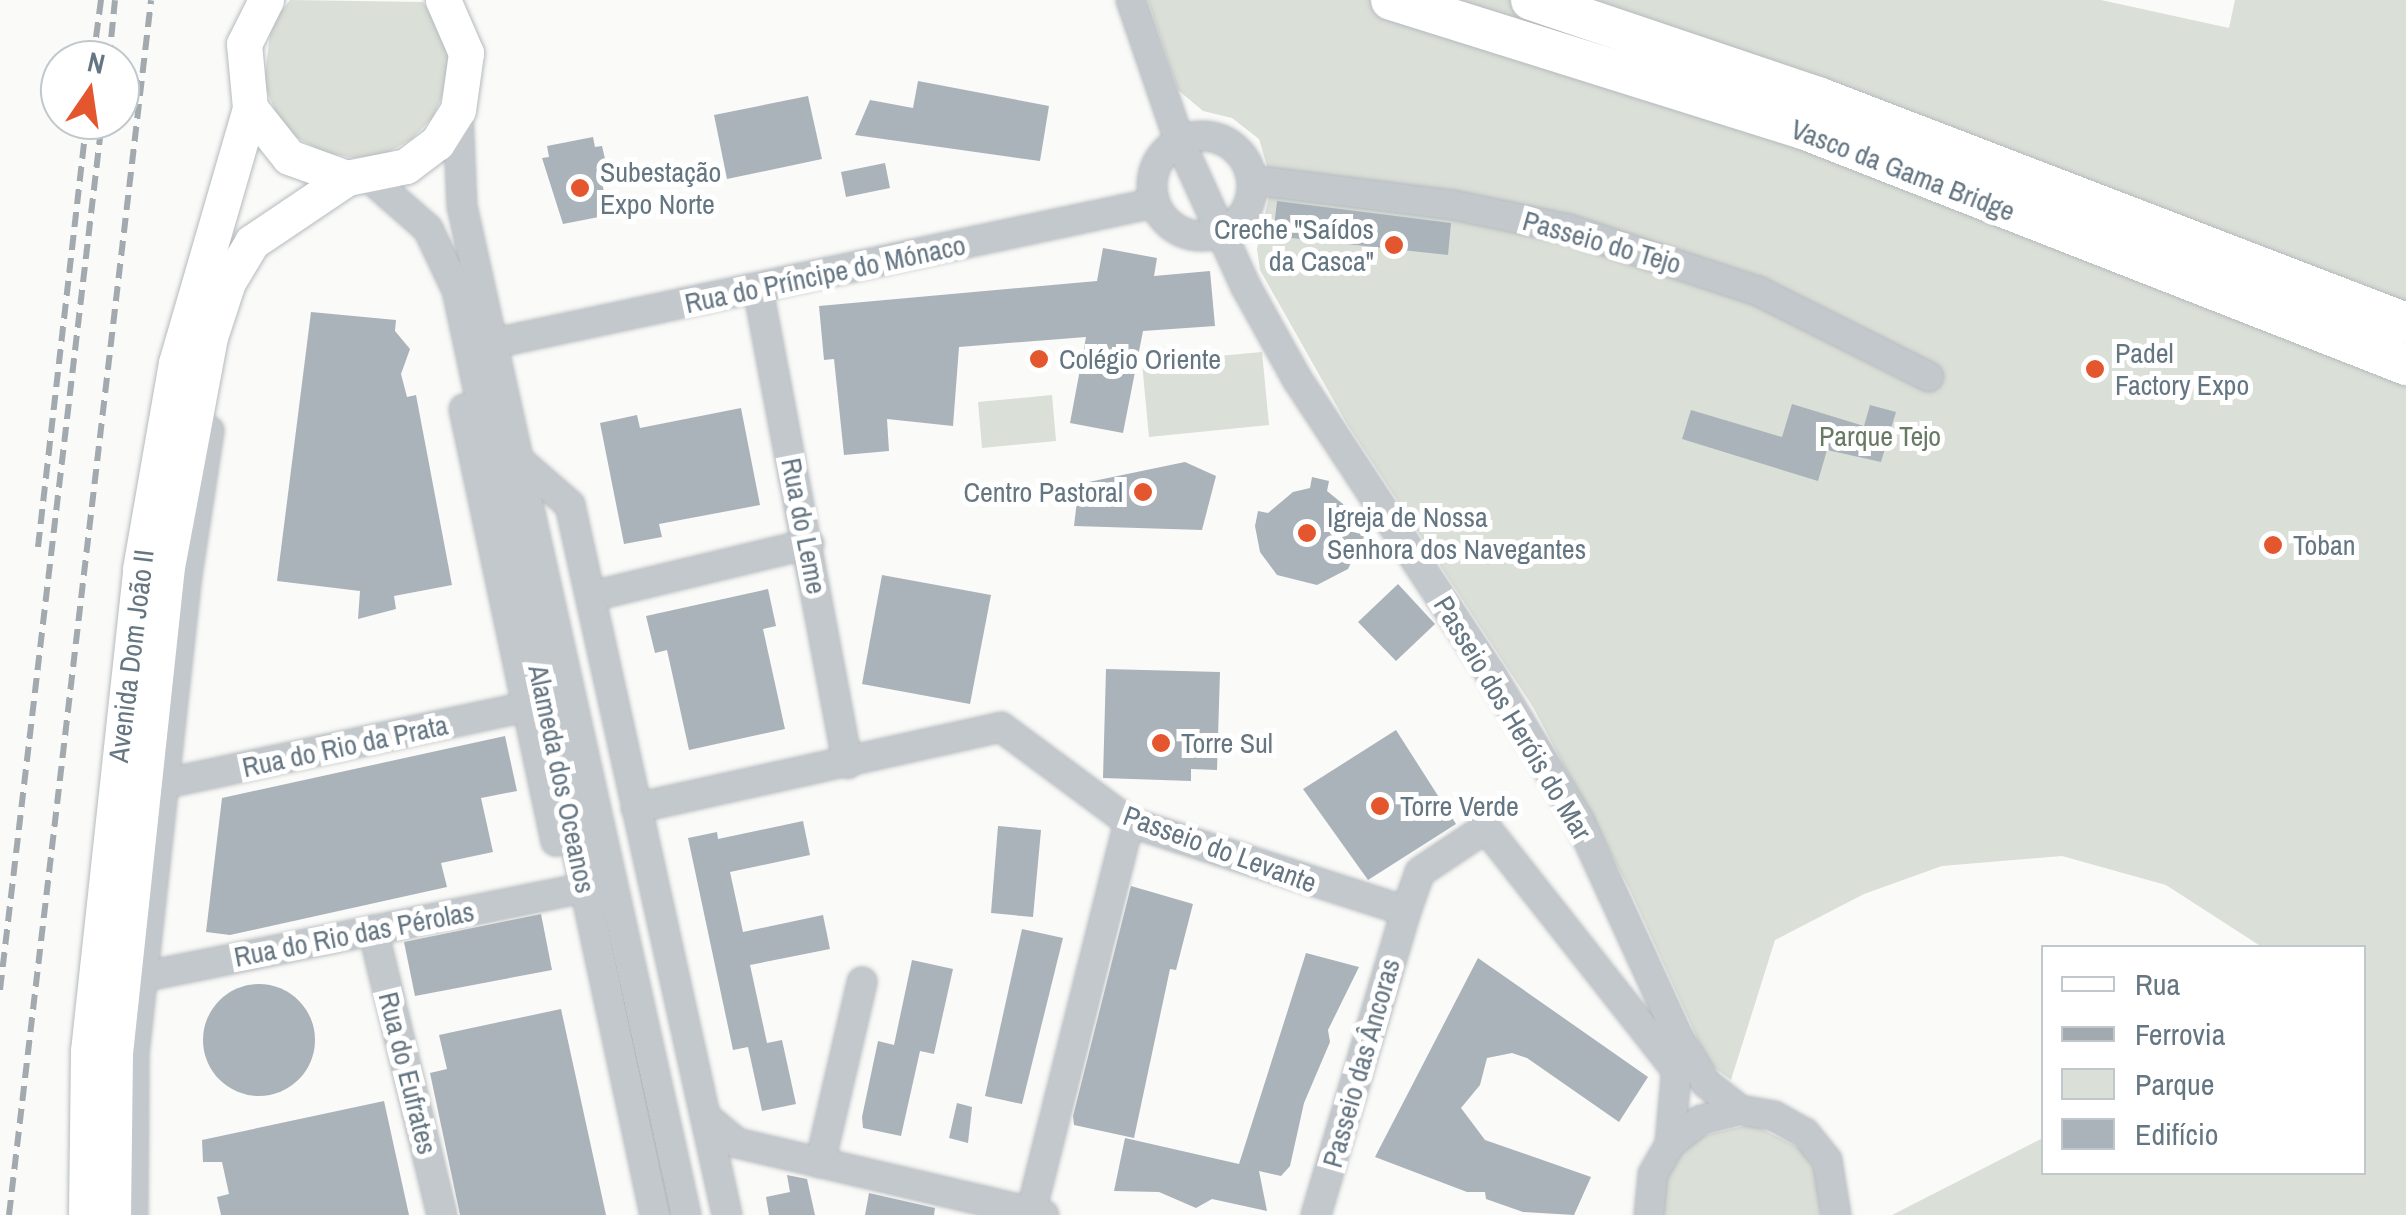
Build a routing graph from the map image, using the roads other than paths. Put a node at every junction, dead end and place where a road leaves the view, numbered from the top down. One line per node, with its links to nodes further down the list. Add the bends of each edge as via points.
1 (266, 0): 6 (main road, via 244,44)
2 (1131, 0): 8 (street, Passeio dos Heróis do Mar)
3 (1391, 0): 17 (highway, Vasco da Gama Bridge, via 1803,129)
4 (1531, 0): 14 (highway, Vasco da Gama Bridge, via 1818,97)
5 (452, 8): 7 (main road, via 466,82)
6 (250, 108): 9 (main road, via 288,158); 42 (main road, Avenida Dom João II, via 167,401 140,569 88,1051)
7 (458, 110): 9 (main road, Avenida Dom João II, via 437,143 406,166); 15 (street, Alameda dos Oceanos, via 456,174)
8 (1179, 140): 10 (street, via 1223,140 1243,156); 11 (street, via 1156,165); 12 (street, Passeio dos Heróis do Mar)
9 (358, 178): 15 (street, Alameda dos Oceanos, via 439,246); 16 (main road, Avenida Dom João II, via 281,218 244,252 221,298)
10 (1252, 180): 12 (street, via 1243,215); 18 (street, Passeio do Tejo, via 1453,205 1569,229 1758,290)
11 (1154, 204): 12 (street, via 1178,230); 13 (street, Rua do Príncipe do Mónaco)
12 (1220, 234): 32 (street, Passeio dos Heróis do Mar, via 1297,380 1578,820)
13 (758, 289): 15 (street, Rua do Príncipe do Mónaco); 20 (street, Rua do Leme)
14 (2406, 323)
15 (482, 343): 19 (street, Alameda dos Oceanos); 22 (street, Alameda dos Oceanos, via 462,398); 47 (street, Alameda dos Oceanos)
16 (205, 360): 24 (street, via 212,409); 43 (main road, Avenida Dom João II, via 160,630 115,1053)
17 (2406, 365)
18 (1929, 377)
19 (522, 463): 21 (street, via 570,505); 48 (street, Alameda dos Oceanos)
20 (809, 544): 21 (street); 23 (street, Rua do Leme)
21 (592, 596): 25 (street)
22 (526, 708): 24 (street, Rua do Rio da Prata); 27 (street, Alameda dos Oceanos)
23 (848, 764): 25 (street, Passeio do Levante); 26 (street, Passeio do Levante, via 1001,728)
24 (163, 784): 30 (street)
25 (636, 808): 35 (street)
26 (1128, 822): 28 (street, Passeio do Levante); 41 (street)
27 (568, 891): 29 (street, Rua do Rio das Pérolas); 46 (street, Alameda dos Oceanos)
28 (1406, 910): 33 (street, via 1420,872 1486,828); 50 (street, Passeio das Âncoras)
29 (373, 930): 30 (street, Rua do Rio das Pérolas); 45 (street, Rua do Eufrates)
30 (142, 976): 44 (street, via 134,1054)
31 (862, 982): 38 (street)
32 (1679, 1038): 33 (street); 34 (street, Passeio dos Heróis do Mar, via 1706,1084)
33 (1678, 1072): 36 (street)
34 (1740, 1110): 36 (street, via 1701,1120); 51 (street, via 1774,1116 1805,1133 1827,1160)
35 (707, 1118): 37 (street, via 725,1138); 39 (street)
36 (1670, 1144): 40 (street, via 1653,1174)
37 (755, 1148): 38 (street); 39 (street, via 727,1159)
38 (820, 1163): 41 (street)
39 (720, 1182): 49 (street)
40 (1646, 1213)
41 (1038, 1214)
42 (86, 1215)
43 (113, 1215)
44 (134, 1215)
45 (442, 1215)
46 (637, 1215)
47 (656, 1215)
48 (686, 1215)
49 (728, 1215)
50 (1316, 1215)
51 (1836, 1215)

